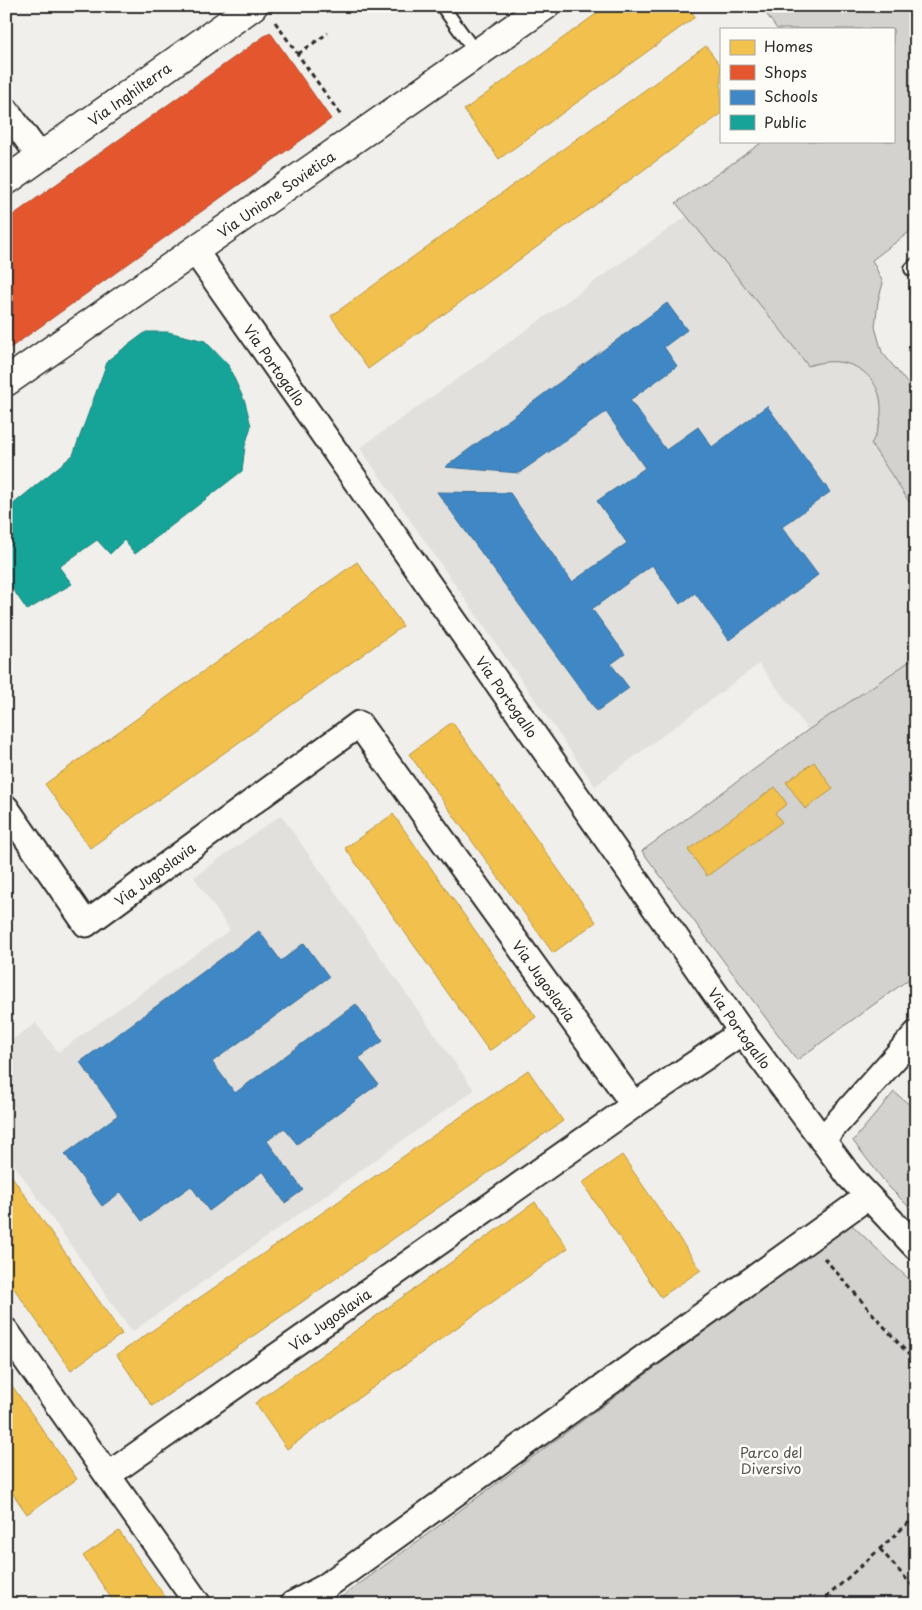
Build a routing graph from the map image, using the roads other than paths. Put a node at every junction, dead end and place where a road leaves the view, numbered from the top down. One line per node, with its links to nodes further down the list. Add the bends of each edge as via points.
1 (442, 6): 4 (lane)
2 (541, 8): 4 (main road, Via Unione Sovietica)
3 (262, 10): 6 (main road, Via Inghilterra)
4 (477, 54): 8 (main road, Via Unione Sovietica)
5 (6, 110): 6 (street)
6 (40, 157): 7 (main road, Via Inghilterra)
7 (6, 181)
8 (195, 250): 9 (main road, Via Unione Sovietica); 11 (street, Via Portogallo)
9 (6, 382)
10 (6, 808): 13 (street, Via Jugoslavia, via 86,924 359,724)
11 (742, 1032): 13 (street); 14 (street, Via Portogallo)
12 (916, 1034): 14 (street)
13 (634, 1105): 18 (street, Via Jugoslavia)
14 (822, 1140): 15 (street, Via Portogallo)
15 (867, 1196): 16 (street, Via Portogallo); 20 (street, via 325,1587)
16 (916, 1247)
17 (6, 1331): 18 (street)
18 (108, 1475): 19 (street)
19 (198, 1604)
20 (293, 1604)

